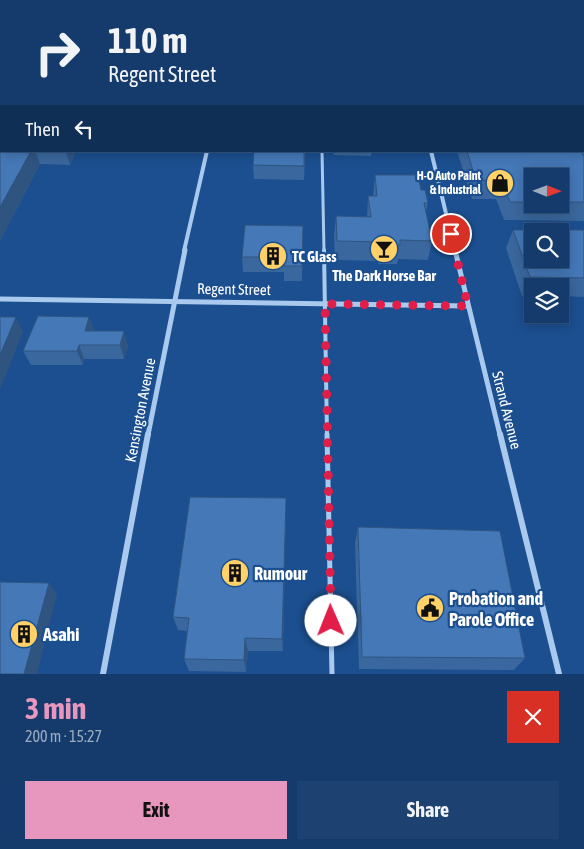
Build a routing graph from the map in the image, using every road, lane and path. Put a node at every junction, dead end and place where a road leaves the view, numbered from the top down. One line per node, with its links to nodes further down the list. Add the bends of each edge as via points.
1 (207, 152): 5 (street, Kensington Avenue)
2 (322, 152): 6 (lane)
3 (431, 152): 7 (street, Strand Avenue)
4 (0, 299): 5 (street, Regent Street)
5 (173, 300): 6 (street, Regent Street); 8 (street, Kensington Avenue)
6 (325, 304): 7 (street, Regent Street); 9 (lane)
7 (468, 306): 10 (street, Strand Avenue)
8 (103, 674)
9 (332, 674)
10 (559, 674)

